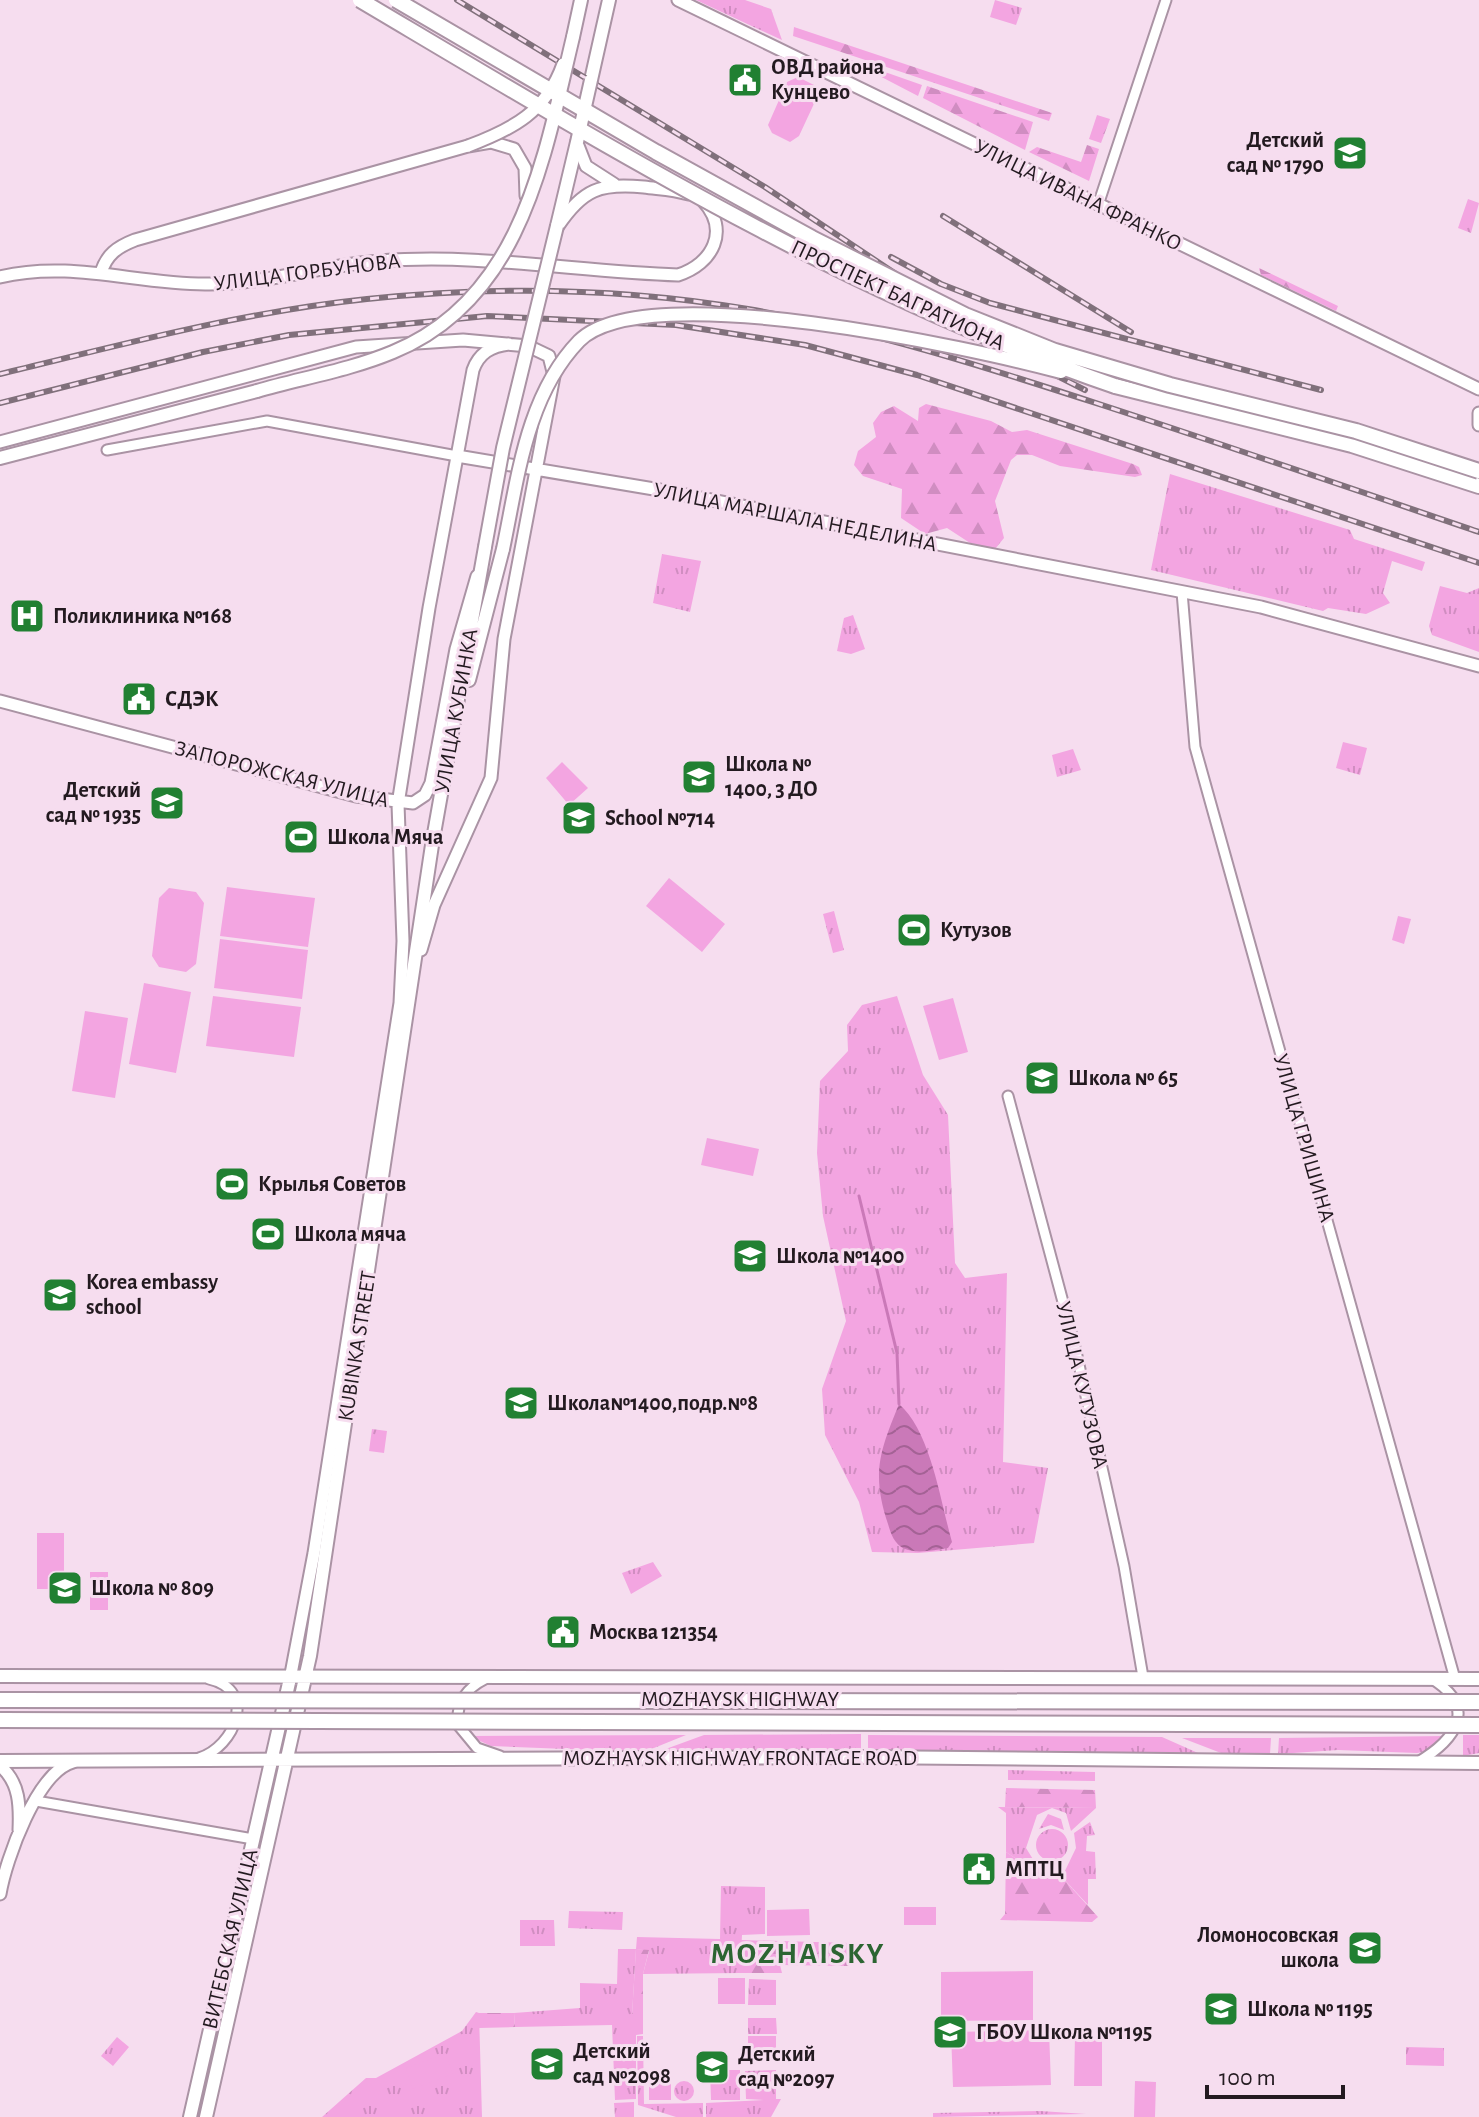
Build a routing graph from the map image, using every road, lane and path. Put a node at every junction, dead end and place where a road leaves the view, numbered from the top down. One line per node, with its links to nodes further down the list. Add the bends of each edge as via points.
1 (360, 0): 19 (main road, ПРОСПЕКТ БАГРАТИОНА, bridge, via 793,246 958,327)
2 (396, 0): 28 (main road, ПРОСПЕКТ БАГРАТИОНА, bridge, via 656,152 965,315 1055,351 1356,431)
3 (581, 0): 7 (main road)
4 (609, 0): 8 (main road, УЛИЦА КУБИНКА, bridge)
5 (678, 0): 11 (street, УЛИЦА ИВАНА ФРАНКО)
6 (1166, 0): 11 (street)
7 (573, 37): 9 (street, bridge, via 549,94 533,113 507,131); 12 (main road, bridge, via 545,154)
8 (577, 142): 10 (street, via 592,173); 13 (main road, УЛИЦА КУБИНКА)
9 (468, 146): 12 (street, bridge, via 504,144 521,156 528,184); 14 (street, via 135,240 118,247)
10 (619, 185): 13 (street, via 579,198); 14 (street, УЛИЦА ГОРБУНОВА, bridge, via 678,191 703,201 718,225 708,258 678,275 426,259 205,284)
11 (1098, 205): 20 (street, УЛИЦА ИВАНА ФРАНКО)
12 (522, 220): 26 (main road, bridge, via 482,287 422,338 380,356 257,391)
13 (557, 226): 30 (main road, УЛИЦА КУБИНКА, bridge, via 503,448)
14 (101, 273): 15 (street, УЛИЦА ГОРБУНОВА, via 40,269)
15 (0, 277)
16 (463, 340): 17 (street); 18 (street, via 471,344); 23 (street, via 388,342 327,353)
17 (509, 344): 18 (street, via 486,351); 27 (street, via 540,350 554,365)
18 (473, 370): 25 (street)
19 (1115, 386): 29 (main road, ПРОСПЕКТ БАГРАТИОНА, via 1352,445); 34 (main road, bridge, via 965,347 872,331 713,316 633,319 581,339 557,371 528,433 487,617)
20 (1479, 389)
21 (1479, 413): 22 (street)
22 (1479, 425)
23 (0, 442)
24 (107, 450): 25 (street, УЛИЦА МАРШАЛА НЕДЕЛИНА, via 267,421)
25 (457, 456): 27 (street, УЛИЦА МАРШАЛА НЕДЕЛИНА); 35 (street)
26 (0, 458)
27 (536, 467): 31 (street, УЛИЦА МАРШАЛА НЕДЕЛИНА); 36 (street, via 504,639 487,794 434,905)
28 (1479, 471)
29 (1479, 486)
30 (481, 565): 34 (main road, УЛИЦА КУБИНКА); 35 (street, ЗАПОРОЖСКАЯ УЛИЦА, via 461,624 429,790 413,803)
31 (1182, 592): 32 (street, УЛИЦА МАРШАЛА НЕДЕЛИНА, via 1261,607); 45 (street, УЛИЦА ГРИШИНА, via 1195,747)
32 (1479, 666)
33 (0, 701): 35 (street, ЗАПОРОЖСКАЯ УЛИЦА)
34 (451, 741): 36 (main road, УЛИЦА КУБИНКА)
35 (398, 804): 38 (street, via 400,1003)
36 (414, 978): 39 (main road, KUBINKA STREET)
37 (1008, 1096): 43 (street, УЛИЦА КУТУЗОВА, via 1075,1347)
38 (291, 1674): 39 (main road); 42 (main road); 54 (main road, ВИТЕБСКАЯ УЛИЦА)
39 (306, 1674): 40 (main road); 55 (main road, KUBINKA STREET)
40 (500, 1675): 43 (main road); 51 (street, via 471,1687 461,1699 458,1725 477,1748)
41 (0, 1676): 42 (main road)
42 (194, 1676): 53 (street, via 227,1687 238,1710 236,1726 219,1751)
43 (1143, 1677): 44 (main road)
44 (1431, 1678): 45 (main road); 56 (street, via 1450,1692 1457,1720 1448,1741)
45 (1455, 1679): 46 (main road)
46 (1479, 1679)
47 (0, 1700): 48 (main road, MOZHAYSK HIGHWAY, bridge)
48 (1479, 1702)
49 (0, 1720): 50 (main road, MOZHAYSK HIGHWAY, bridge)
50 (1479, 1725)
51 (509, 1759): 55 (main road, MOZHAYSK HIGHWAY FRONTAGE ROAD); 56 (main road, MOZHAYSK HIGHWAY FRONTAGE ROAD)
52 (77, 1761): 53 (main road, MOZHAYSK HIGHWAY FRONTAGE ROAD); 58 (main road, MOZHAYSK HIGHWAY FRONTAGE ROAD); 59 (street, via 55,1770)
53 (188, 1761): 54 (main road, MOZHAYSK HIGHWAY FRONTAGE ROAD)
54 (272, 1761): 55 (main road, MOZHAYSK HIGHWAY FRONTAGE ROAD); 61 (main road, ВИТЕБСКАЯ УЛИЦА)
55 (288, 1761): 64 (main road, KUBINKA STREET)
56 (1418, 1762): 57 (main road, MOZHAYSK HIGHWAY FRONTAGE ROAD)
57 (1479, 1763)
58 (0, 1764): 60 (street, via 17,1792)
59 (36, 1801): 60 (street); 61 (street)
60 (18, 1839): 62 (street)
61 (253, 1839): 63 (main road, ВИТЕБСКАЯ УЛИЦА)
62 (0, 1894)
63 (190, 2117)
64 (206, 2117)

